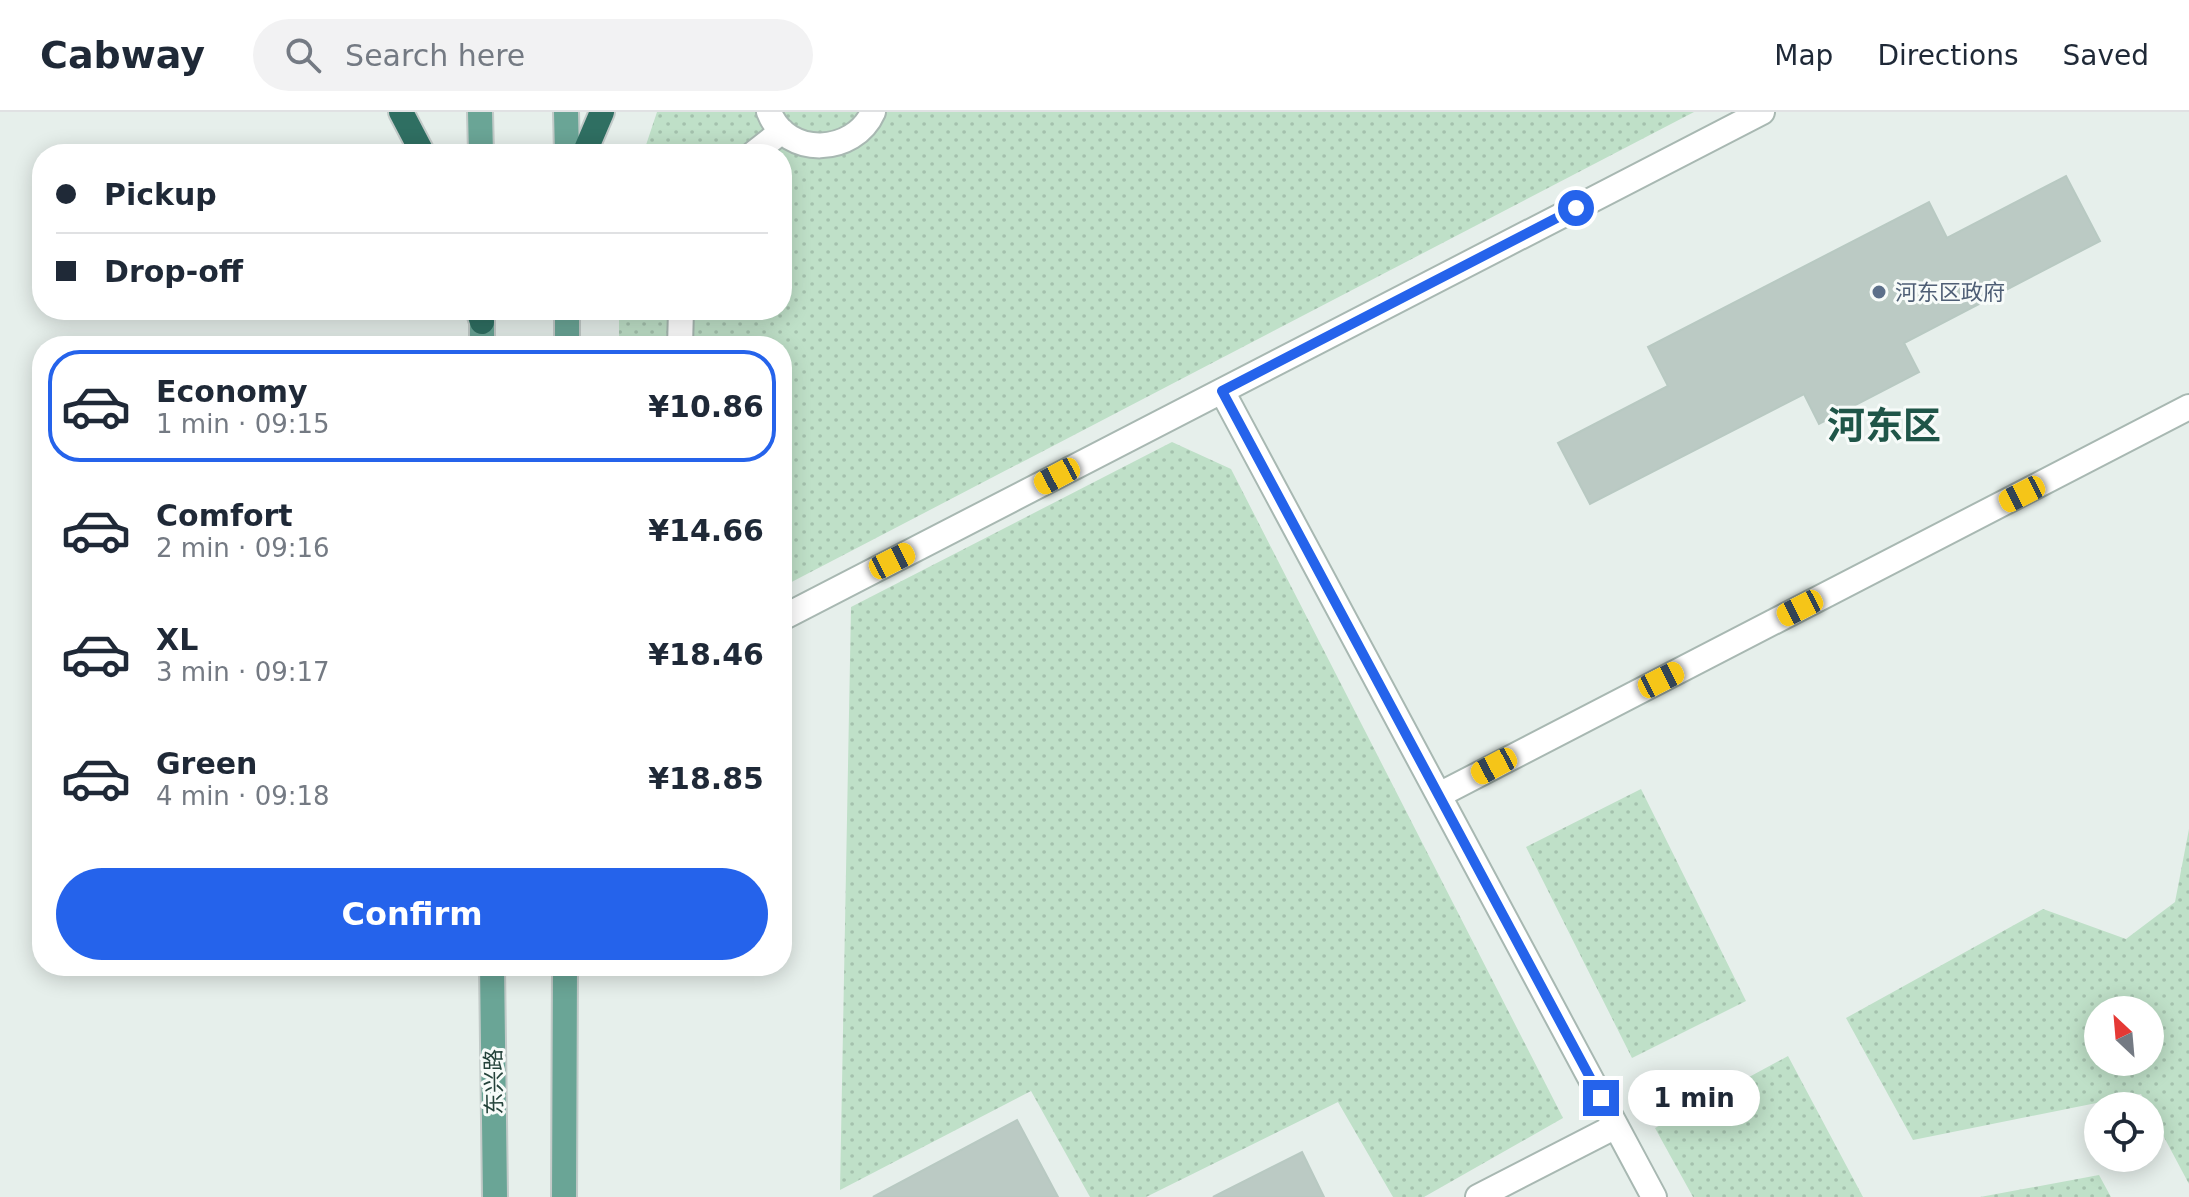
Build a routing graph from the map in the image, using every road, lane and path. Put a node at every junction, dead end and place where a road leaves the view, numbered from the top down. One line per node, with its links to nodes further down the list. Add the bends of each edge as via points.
1 (401, 112): 8 (highway)
2 (480, 112): 9 (main road)
3 (566, 112): 10 (main road)
4 (602, 112): 11 (highway)
5 (873, 112): 7 (street, via 854,136 817,146 798,142)
6 (1762, 112): 13 (street)
7 (775, 122): 12 (street)
8 (418, 144)
9 (481, 144)
10 (567, 144)
11 (588, 144)
12 (760, 144)
13 (1222, 391): 15 (street); 16 (street)
14 (2189, 407): 16 (street)
15 (792, 613)
16 (1439, 795): 19 (street)
17 (492, 976): 20 (main road, 东兴路)
18 (565, 976): 21 (main road)
19 (1616, 1126): 22 (street); 23 (street)
20 (495, 1197)
21 (564, 1197)
22 (1478, 1197)
23 (1654, 1197)

